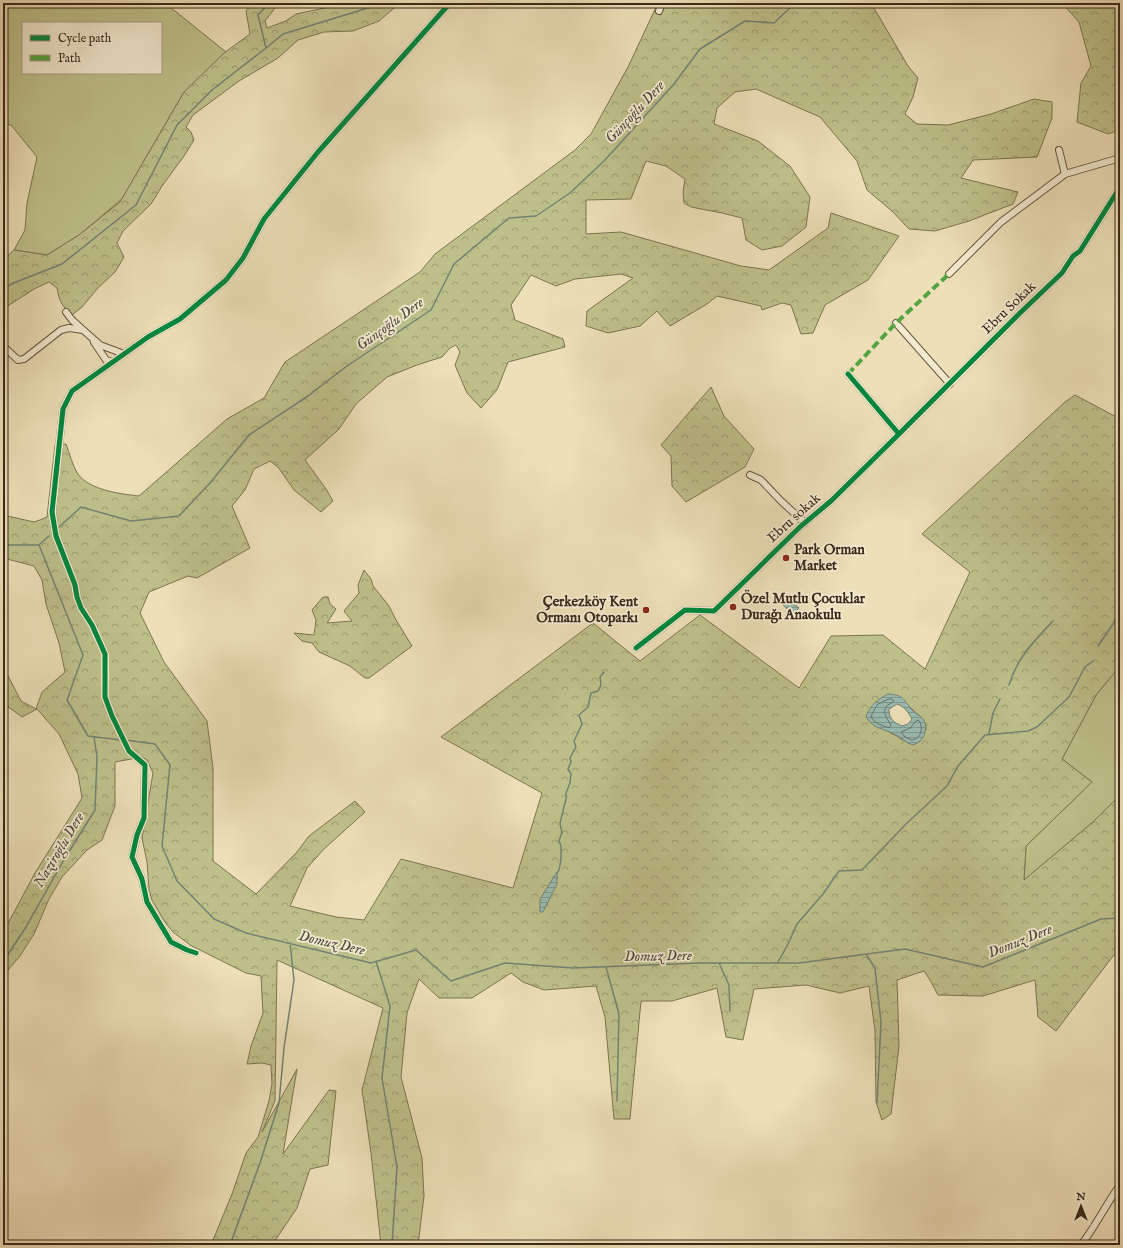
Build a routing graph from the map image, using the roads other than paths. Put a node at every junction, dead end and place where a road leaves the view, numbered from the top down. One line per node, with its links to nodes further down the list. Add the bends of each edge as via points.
1 (450, 3): 15 (street, via 318,152 264,219 243,258 226,280 180,319)
2 (662, 3): 3 (street)
3 (659, 11)
4 (1059, 150): 6 (street)
5 (1120, 158): 6 (street)
6 (1065, 174): 8 (street, via 1001,222)
7 (1120, 187): 18 (street, Ebru Sokak, via 1080,251 1073,256 1062,273)
8 (948, 274)
9 (66, 312): 11 (street)
10 (896, 323): 18 (street)
11 (83, 330): 12 (street); 13 (street, via 61,330 24,359 18,360)
12 (90, 337): 14 (street); 16 (street, via 106,360)
13 (3, 346)
14 (105, 347): 15 (street); 16 (street)
15 (124, 354): 16 (street)
16 (113, 362): 23 (street, via 72,391 63,409 52,512 56,536 81,608 105,654 105,697 129,751 145,765 144,818 132,857 142,879 147,902 171,942)
17 (848, 374): 19 (street)
18 (950, 384): 19 (street, Ebru Sokak)
19 (899, 434): 21 (street, Ebru sokak)
20 (750, 475): 21 (street, via 761,480)
21 (805, 523): 22 (street, Ebru sokak, via 714,612 685,610)
22 (636, 648)
23 (196, 953)
24 (1120, 1185): 25 (street)
25 (1081, 1245)

